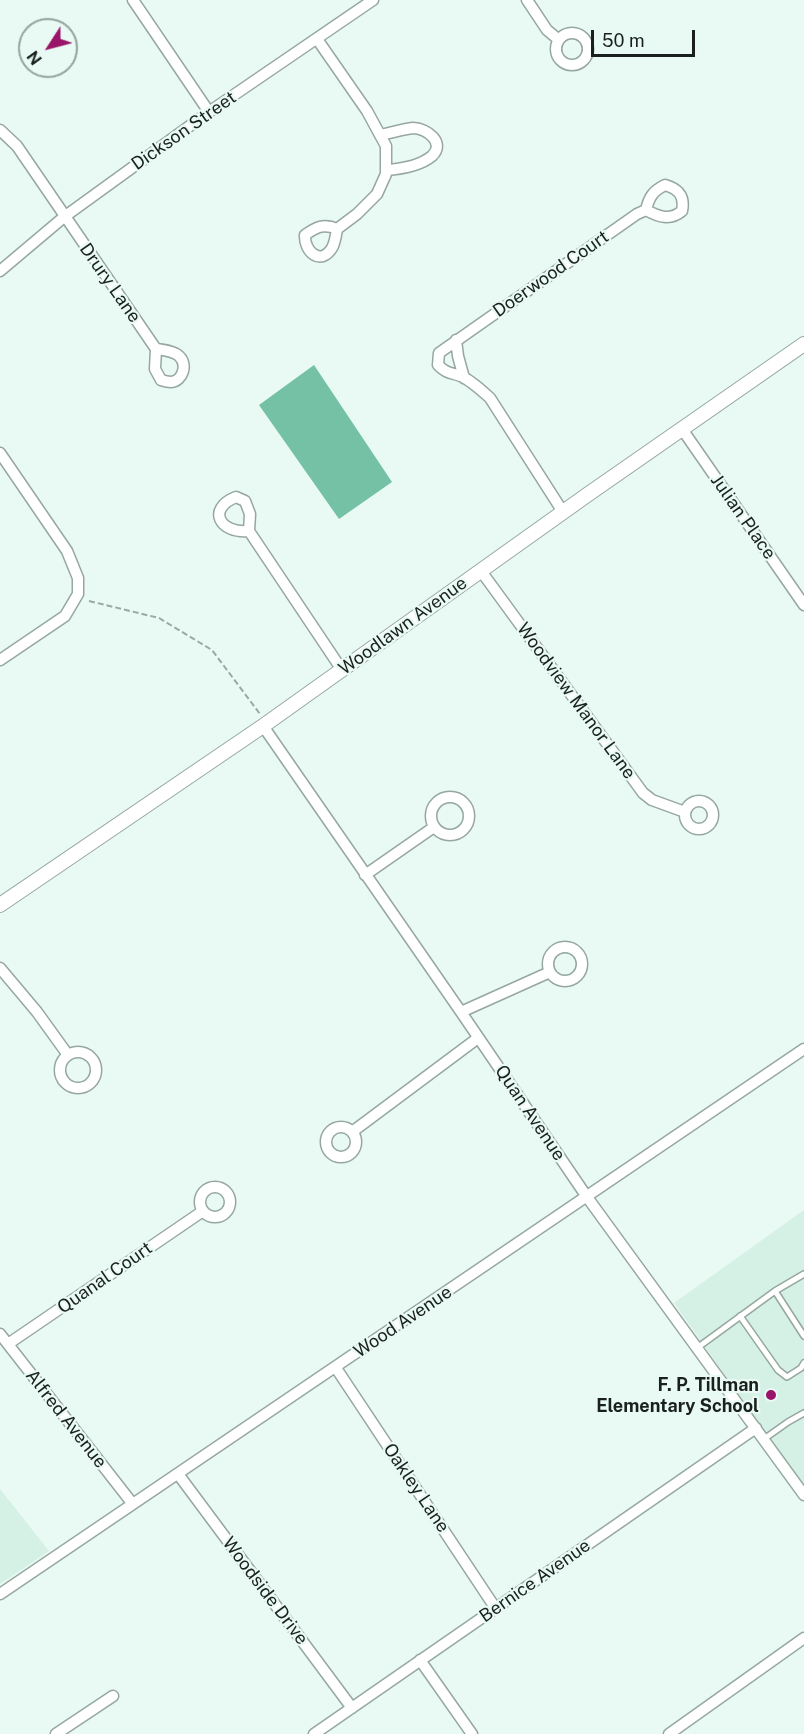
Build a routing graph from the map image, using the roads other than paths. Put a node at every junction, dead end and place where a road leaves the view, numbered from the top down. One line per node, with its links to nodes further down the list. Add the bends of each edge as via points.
1 (133, 0): 6 (street)
2 (374, 0): 4 (street, Dickson Street)
3 (527, 0): 5 (street, via 547,30)
4 (317, 39): 6 (street, Dickson Street); 8 (street)
5 (559, 40)
6 (209, 112): 11 (street, Dickson Street)
7 (0, 130): 11 (street, Drury Lane, via 17,146)
8 (380, 135): 9 (street, via 386,146); 9 (street, via 414,128 427,131 437,148 422,161)
9 (386, 170): 12 (street, via 377,194)
10 (646, 210): 14 (street, Doerwood Court)
11 (64, 217): 13 (street, Dickson Street); 16 (street, Drury Lane)
12 (337, 229)
13 (0, 271)
14 (456, 340): 17 (street); 17 (street, Doerwood Court, via 439,353 438,364 445,372)
15 (804, 344): 18 (street, Woodlawn Avenue)
16 (156, 349)
17 (464, 378): 20 (street, Doerwood Court, via 490,398)
18 (682, 429): 20 (street, Woodlawn Avenue); 23 (street, Julian Place)
19 (0, 453): 24 (street, via 67,551 78,578 78,594 65,616)
20 (563, 512): 22 (street, Woodlawn Avenue)
21 (249, 531): 25 (street)
22 (481, 571): 25 (street, Woodlawn Avenue); 27 (street, Woodview Manor Lane, via 643,793)
23 (804, 605)
24 (0, 660)
25 (342, 670): 26 (street, Woodlawn Avenue)
26 (265, 725): 29 (street, Quan Avenue); 30 (street, Woodlawn Avenue)
27 (685, 812)
28 (434, 827): 29 (street)
29 (365, 875): 33 (street, Quan Avenue)
30 (0, 904)
31 (0, 968): 36 (street)
32 (550, 972): 33 (street)
33 (461, 1012): 34 (street, Quan Avenue)
34 (478, 1038): 37 (street); 38 (street, Quan Avenue)
35 (804, 1049): 38 (street, Wood Avenue)
36 (68, 1055)
37 (352, 1132)
38 (587, 1197): 46 (street, Quan Avenue); 48 (street, Wood Avenue)
39 (203, 1211): 45 (street, Quanal Court)
40 (804, 1274): 41 (lane)
41 (775, 1291): 42 (lane); 44 (lane)
42 (740, 1316): 46 (lane); 47 (lane, via 787,1377)
43 (0, 1334): 45 (street, Alfred Avenue)
44 (804, 1336)
45 (8, 1344): 54 (street, Alfred Avenue)
46 (697, 1348): 50 (street, Quan Avenue)
47 (804, 1362)
48 (336, 1368): 52 (street, Wood Avenue); 56 (street, Oakley Lane)
49 (804, 1413): 51 (lane)
50 (756, 1428): 51 (street, Quan Avenue); 56 (street, Bernice Avenue)
51 (764, 1439): 53 (street, Quan Avenue)
52 (178, 1474): 54 (street, Wood Avenue); 60 (street, Woodside Drive)
53 (804, 1495)
54 (132, 1503): 55 (street, Wood Avenue)
55 (0, 1594)
56 (496, 1609): 58 (street, Bernice Avenue)
57 (804, 1638): 64 (street)
58 (420, 1660): 60 (street, Bernice Avenue); 63 (street)
59 (113, 1696): 61 (street)
60 (352, 1708): 62 (street, Bernice Avenue)
61 (57, 1734)
62 (314, 1734)
63 (472, 1734)
64 (669, 1734)

